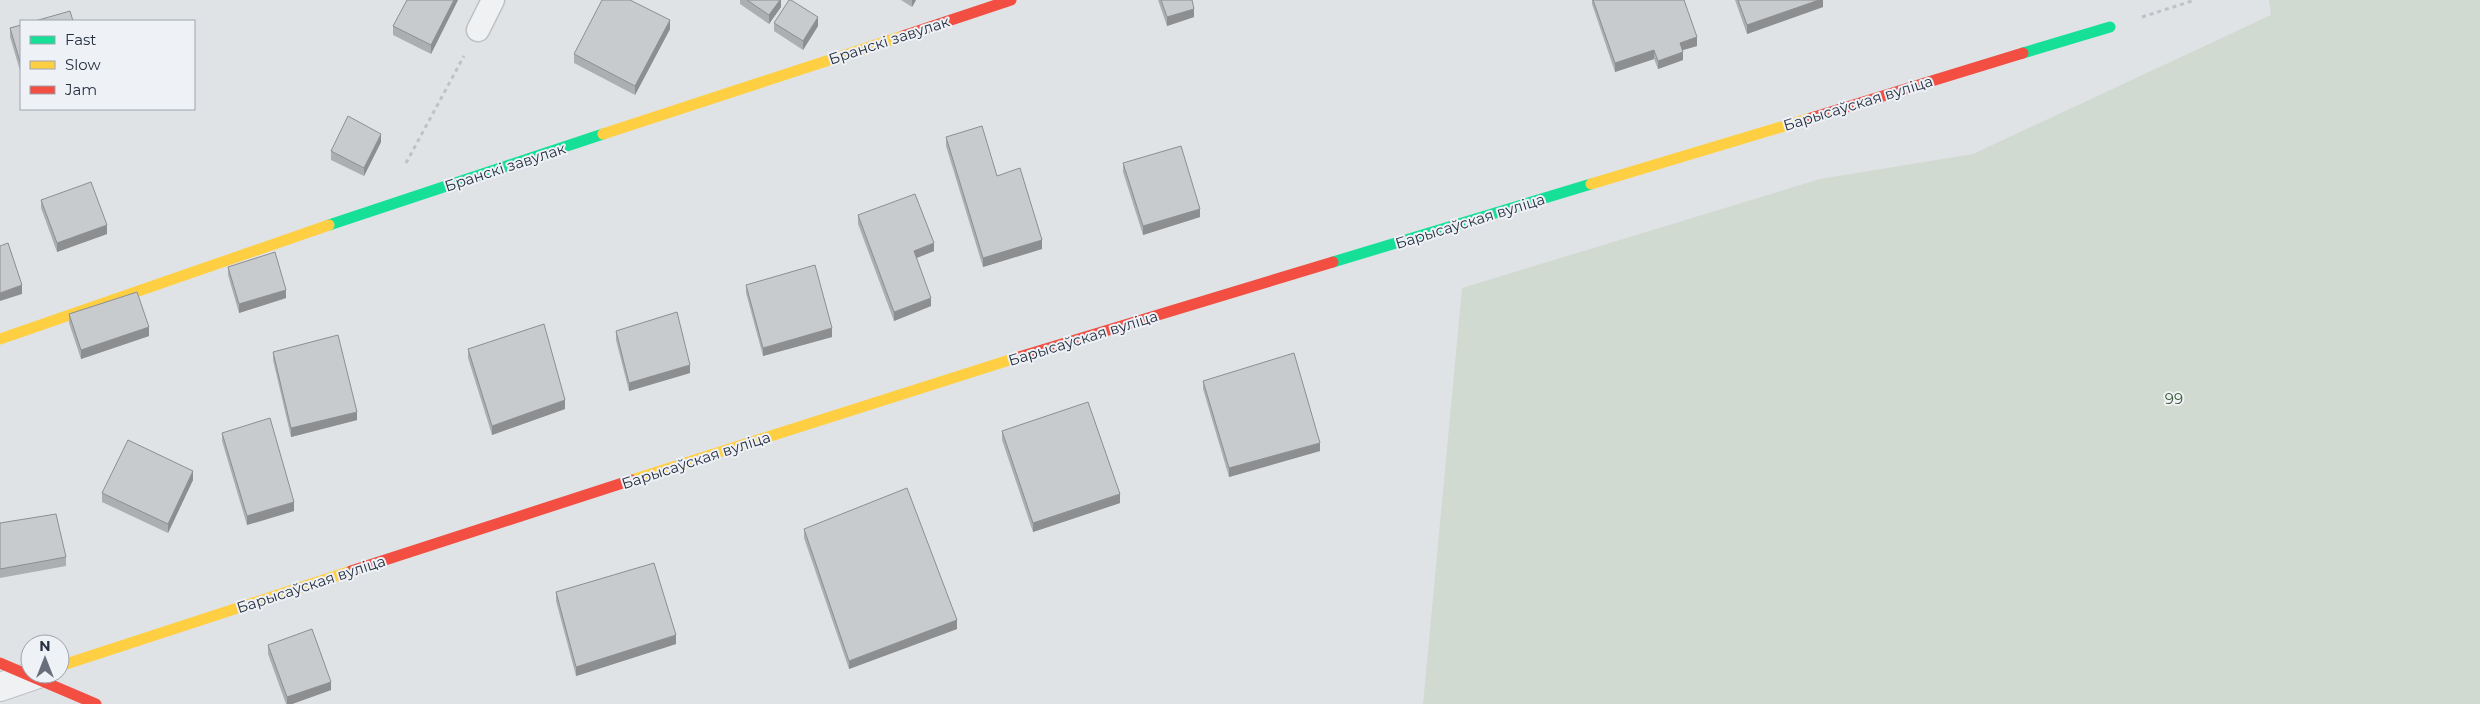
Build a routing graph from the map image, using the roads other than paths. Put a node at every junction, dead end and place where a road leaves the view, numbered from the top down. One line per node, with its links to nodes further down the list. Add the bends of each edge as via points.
1 (493, 0): 4 (lane)
2 (1011, 0): 5 (street, Бранскі завулак, via 382,207)
3 (2110, 27): 7 (street, Барысаўская вуліца, via 930,384)
4 (478, 30)
5 (0, 339)
6 (0, 663): 8 (street)
7 (70, 663)
8 (20, 670)
9 (20, 680): 11 (street)
10 (53, 684): 12 (street)
11 (0, 687)
12 (96, 704)

